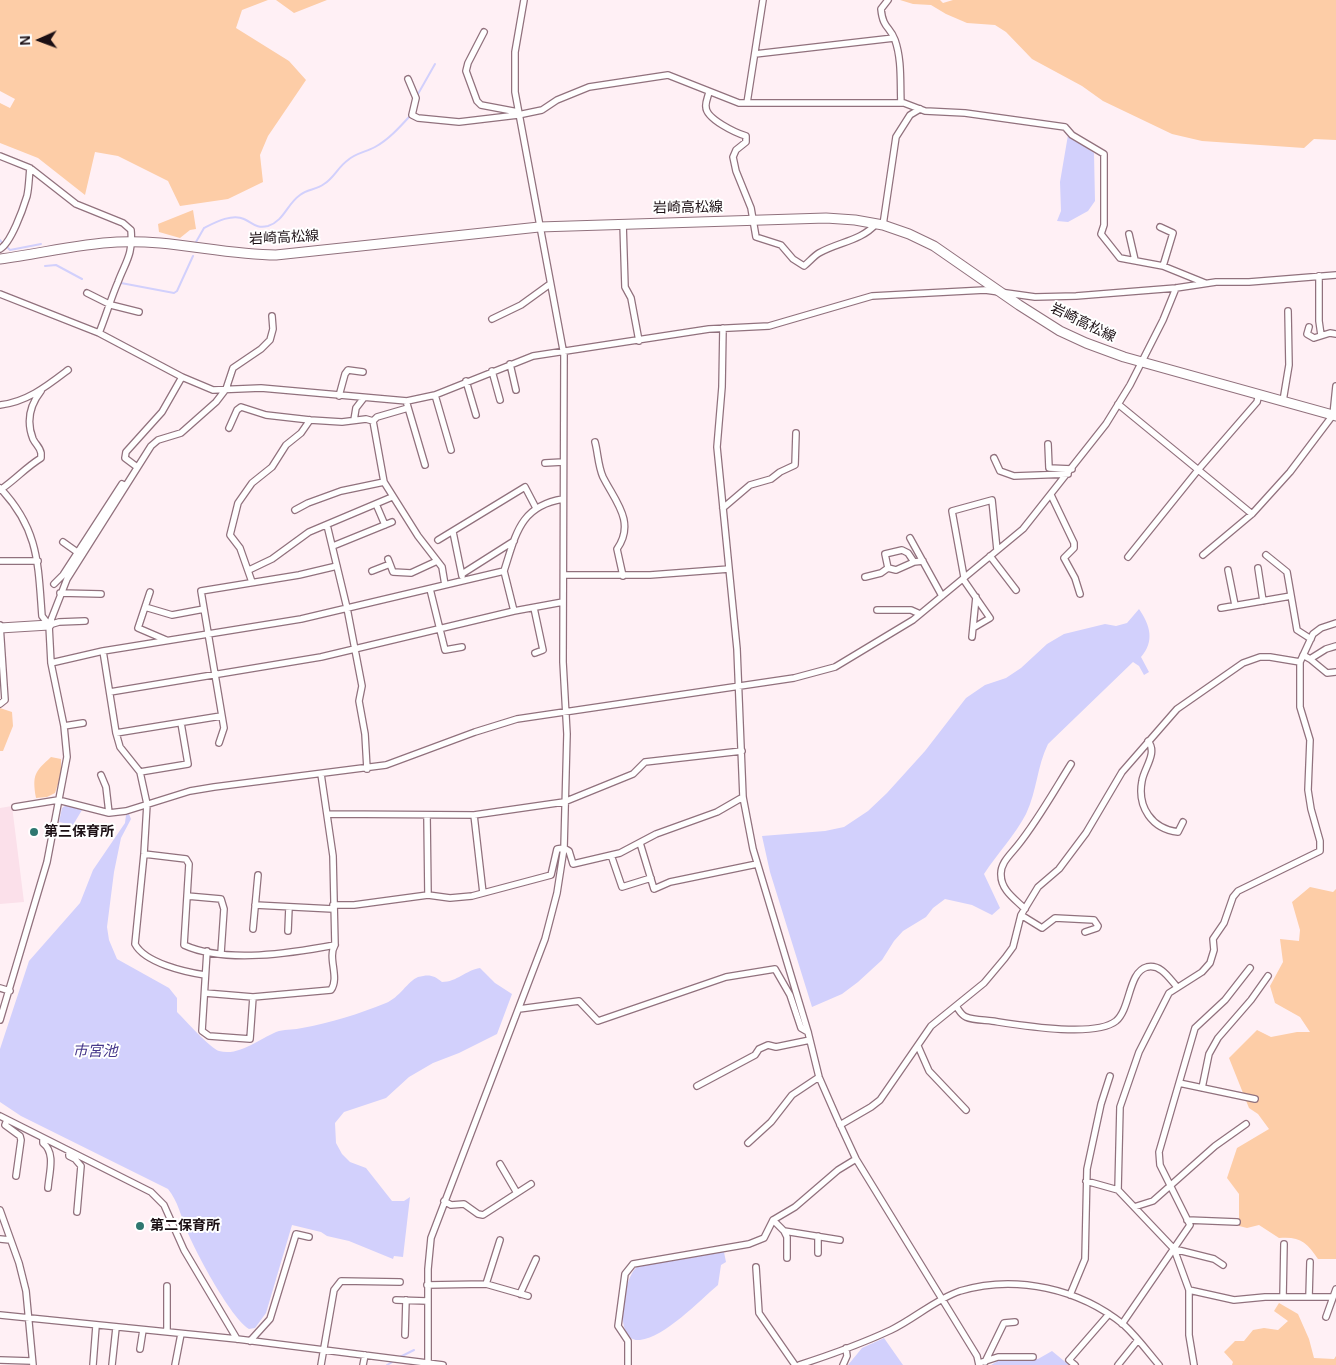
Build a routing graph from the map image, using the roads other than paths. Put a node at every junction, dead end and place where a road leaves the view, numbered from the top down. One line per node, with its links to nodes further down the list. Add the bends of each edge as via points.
1 (524, 0): 12 (street, via 515,52)
2 (763, 0): 6 (street)
3 (888, 0): 5 (street, via 880,9 882,23)
4 (484, 32): 12 (street, via 466,71 477,101 481,105)
5 (894, 38): 6 (street); 10 (street, via 900,63)
6 (755, 54): 9 (street)
7 (408, 79): 12 (street, via 416,98 412,115 418,118 459,122)
8 (708, 92): 9 (street); 12 (street, via 668,75 658,75 590,88 557,100 542,110); 15 (street, via 707,114 746,136 746,142 733,157 751,208)
9 (748, 103): 10 (street)
10 (900, 103): 11 (street)
11 (920, 109): 17 (street, via 910,115 896,137); 24 (street, via 965,112 1065,127 1072,135 1104,154 1104,225 1101,234 1120,258)
12 (518, 113): 18 (street)
13 (0, 156): 14 (street)
14 (30, 168): 21 (street, via 76,204 123,224 131,230); 22 (street, via 28,194 5,246)
15 (752, 220): 16 (main road, 岩崎高松線); 17 (main road, 岩崎高松線, via 826,218); 17 (street, via 756,237 781,245 793,260 804,266 818,253 856,239)
16 (623, 224): 18 (main road, 岩崎高松線); 44 (street, via 625,287 631,298)
17 (880, 224): 33 (main road, 岩崎高松線, via 934,246)
18 (539, 227): 21 (main road, 岩崎高松線, via 276,254); 29 (street)
19 (1160, 227): 25 (street, via 1174,233)
20 (1129, 234): 24 (street)
21 (132, 242): 23 (main road, 岩崎高松線, via 76,246); 34 (street, via 130,257 118,280)
22 (0, 249)
23 (0, 260)
24 (1135, 260): 25 (street)
25 (1164, 266): 28 (street)
26 (1336, 275): 27 (street)
27 (1319, 276): 28 (street); 43 (street)
28 (1206, 283): 30 (street)
29 (550, 284): 38 (street, via 521,305); 45 (street)
30 (1176, 288): 33 (street, via 1052,297); 46 (street)
31 (87, 293): 34 (street)
32 (0, 294): 41 (street)
33 (1003, 294): 40 (street, via 985,290 872,296 769,326); 46 (main road, 岩崎高松線, via 1060,331)
34 (111, 305): 36 (street); 41 (street)
35 (1288, 311): 63 (street, via 1289,364)
36 (138, 312)
37 (272, 316): 54 (street, via 270,340 232,368)
38 (492, 318)
39 (1310, 327): 43 (street, via 1306,334 1309,337)
40 (723, 328): 44 (street); 92 (street, via 717,447)
41 (99, 333): 51 (street)
42 (1336, 334): 43 (street)
43 (1321, 335)
44 (639, 341): 45 (street)
45 (563, 350): 47 (street); 78 (street)
46 (1142, 362): 57 (main road, 岩崎高松線); 64 (street)
47 (510, 364): 49 (street); 55 (street)
48 (68, 370): 56 (street)
49 (492, 371): 52 (street); 61 (street)
50 (363, 372): 59 (street, via 348,370)
51 (182, 376): 54 (street, via 213,390); 81 (street, via 162,412 126,452 125,458)
52 (466, 381): 58 (street); 67 (street)
53 (1336, 386): 68 (street)
54 (226, 389): 59 (street, via 261,388); 81 (street, via 194,424 181,433 158,440)
55 (516, 390)
56 (41, 391): 65 (street); 86 (street, via 29,417 32,437 42,453 40,458)
57 (1259, 394): 63 (main road, 岩崎高松線); 82 (street, via 1257,402)
58 (435, 395): 62 (street); 76 (street)
59 (339, 396): 60 (street)
60 (363, 399): 62 (street); 70 (street, via 356,408)
61 (500, 400)
62 (407, 401): 66 (street)
63 (1283, 401): 68 (main road, 岩崎高松線)
64 (1118, 404): 82 (street); 83 (street)
65 (0, 405)
66 (408, 408): 71 (street); 80 (street)
67 (476, 415)
68 (1335, 415): 94 (street)
69 (310, 420): 70 (street); 72 (street, via 266,415 242,407 237,410); 119 (street, via 301,434 286,445 272,467 252,483 238,503 230,536 240,548)
70 (354, 420): 71 (street)
71 (372, 421): 84 (street)
72 (229, 428)
73 (796, 433): 92 (street, via 795,465 771,479 750,485)
74 (595, 442): 124 (street, via 602,475 623,514 624,538 617,549)
75 (1048, 444): 83 (street, via 1049,468)
76 (451, 450)
77 (994, 458): 83 (street, via 1000,471 1014,476)
78 (563, 462): 79 (street); 89 (street)
79 (545, 463)
80 (425, 465)
81 (137, 467): 85 (street)
82 (1198, 470): 94 (street); 109 (street)
83 (1070, 471): 87 (street)
84 (384, 482): 88 (street); 93 (street, via 341,491)
85 (125, 486): 105 (street, via 122,484); 134 (street)
86 (0, 489): 112 (street, via 26,527)
87 (1051, 495): 104 (street, via 1023,529); 136 (street, via 1074,543 1074,548 1064,558)
88 (392, 496): 90 (street); 113 (street)
89 (563, 499): 91 (street); 123 (street)
90 (376, 504): 96 (street); 97 (street)
91 (536, 508): 98 (street, via 525,488); 101 (street, via 521,523)
92 (723, 508): 118 (street)
93 (295, 510)
94 (1252, 514): 106 (street)
95 (392, 522): 97 (street)
96 (327, 524): 103 (street); 119 (street)
97 (385, 525): 103 (street)
98 (452, 532): 100 (street); 125 (street)
99 (910, 538): 110 (street)
100 (438, 540)
101 (514, 541): 120 (street); 125 (street)
102 (64, 542): 105 (street)
103 (333, 546): 115 (street)
104 (997, 550): 108 (street); 127 (street, via 992,500 952,510)
105 (77, 552): 129 (street)
106 (1202, 555)
107 (1266, 555): 138 (street, via 1287,572)
108 (990, 556): 127 (street); 132 (street)
109 (1128, 557)
110 (923, 560): 114 (street); 137 (street)
111 (0, 561): 112 (street)
112 (38, 561): 153 (street, via 42,616)
113 (437, 561): 122 (street, via 411,574 393,572 389,562); 130 (street, via 442,567)
114 (914, 562): 116 (street, via 896,570); 116 (street, via 902,550 885,554)
115 (337, 566): 128 (street); 144 (street)
116 (888, 568): 126 (street)
117 (1258, 568): 140 (street)
118 (729, 569): 124 (street); 172 (street)
119 (249, 570): 128 (street)
120 (504, 570): 125 (street); 149 (street)
121 (1228, 570): 142 (street)
122 (372, 571)
123 (564, 574): 124 (street); 141 (street)
124 (623, 576)
125 (463, 577): 130 (street)
126 (865, 577)
127 (963, 578): 137 (street); 139 (street)
128 (252, 582): 147 (street, via 201,591)
129 (54, 584)
130 (445, 585): 131 (street)
131 (430, 589): 144 (street); 156 (street)
132 (1016, 590)
133 (150, 592): 143 (street)
134 (60, 593): 135 (street); 153 (street)
135 (101, 594)
136 (1080, 594)
137 (942, 596): 150 (street)
138 (1291, 596): 140 (street); 159 (street, via 1297,630)
139 (976, 597): 155 (street); 155 (street, via 990,618)
140 (1263, 601): 142 (street)
141 (563, 602): 145 (street); 175 (street)
142 (1235, 605): 146 (street)
143 (145, 607): 147 (street, via 172,615); 160 (street, via 138,628)
144 (347, 608): 157 (street); 163 (street)
145 (534, 608): 149 (street); 165 (street, via 543,650)
146 (1220, 608)
147 (204, 609): 157 (street)
148 (877, 610): 150 (street, via 911,610)
149 (514, 611): 156 (street)
150 (920, 614): 172 (street, via 835,667 813,674)
151 (86, 621): 153 (street)
152 (1336, 623): 159 (street, via 1321,628)
153 (49, 625): 154 (main road); 169 (street)
154 (0, 627): 174 (street, via 5,700)
155 (972, 628): 158 (street)
156 (440, 629): 162 (street, via 446,650); 163 (street)
157 (208, 634): 160 (street); 171 (street)
158 (972, 637)
159 (1310, 639): 166 (street)
160 (168, 640): 164 (street)
161 (1336, 646): 167 (street)
162 (462, 647)
163 (355, 649): 171 (street); 185 (street, via 362,686 359,701 366,734)
164 (103, 651): 169 (street); 173 (street)
165 (535, 653)
166 (1303, 655): 167 (street); 168 (street)
167 (1310, 659): 170 (street, via 1327,673)
168 (1300, 662): 181 (street, via 1270,657 1243,663 1176,709); 223 (street, via 1300,707 1310,740 1308,790 1320,851 1238,891 1214,939 1210,963 1202,972)
169 (51, 663): 179 (street)
170 (1336, 672)
171 (215, 675): 173 (street); 176 (street)
172 (740, 686): 175 (street); 183 (street)
173 (110, 692): 180 (street)
174 (0, 704)
175 (566, 711): 185 (street, via 494,725 400,761); 191 (street)
176 (221, 716): 178 (street); 182 (street, via 224,728)
177 (84, 723): 179 (street)
178 (181, 724): 180 (street); 186 (street, via 188,764)
179 (64, 726): 190 (street, via 67,757)
180 (116, 733): 186 (street, via 123,752)
181 (1148, 741): 198 (street, via 1152,753 1141,791 1147,812 1155,825 1170,831 1178,832); 212 (street, via 1122,772 1086,833 1058,869 1038,887)
182 (219, 743)
183 (742, 751): 189 (street); 191 (street, via 645,762 634,774)
184 (1071, 764): 212 (street, via 1002,868 1001,882)
185 (367, 768): 187 (street)
186 (140, 772): 192 (street)
187 (321, 774): 192 (street, via 214,787); 195 (street)
188 (101, 775): 194 (street, via 106,786)
189 (743, 797): 199 (street, via 717,812); 203 (street)
190 (58, 800): 193 (street); 194 (street); 225 (street, via 47,862)
191 (564, 802): 196 (street); 200 (street)
192 (147, 804): 194 (street); 201 (street)
193 (15, 807)
194 (109, 813)
195 (328, 814): 197 (street); 210 (street, via 333,856)
196 (474, 815): 197 (street); 206 (street)
197 (427, 816): 207 (street)
198 (1184, 822)
199 (640, 843): 202 (street); 205 (street)
200 (564, 848): 202 (street, via 569,851 573,864); 206 (street, via 554,854 551,875); 229 (street, via 550,923)
201 (144, 854): 208 (street, via 186,858 189,864); 221 (street, via 135,944 142,954 174,968)
202 (611, 855): 205 (street, via 622,887)
203 (757, 864): 205 (street, via 670,882 654,889); 231 (street)
204 (258, 875): 209 (street)
205 (651, 878)
206 (483, 893): 207 (street, via 450,898)
207 (428, 895): 210 (street)
208 (187, 896): 218 (street, via 184,945); 219 (street, via 221,899 224,909)
209 (255, 905): 211 (street); 214 (street)
210 (333, 907): 211 (street); 217 (street)
211 (289, 908): 215 (street)
212 (1025, 909): 213 (street)
213 (1021, 915): 216 (street, via 1042,928 1055,918 1094,920 1097,928); 228 (street, via 1013,948 984,983)
214 (254, 930)
215 (288, 931)
216 (1085, 932)
217 (335, 945): 219 (street, via 264,954); 227 (street, via 332,950 334,981 331,990)
218 (207, 952): 219 (street); 221 (street)
219 (221, 953)
220 (1250, 968): 236 (street, via 1225,1000 1195,1028)
221 (205, 975): 226 (street)
222 (1268, 976): 238 (street, via 1218,1038 1209,1054)
223 (1177, 987): 228 (street, via 1162,969 1155,966 1141,969 1119,1017 1108,1026 1090,1028 1038,1028 967,1018); 255 (street, via 1169,993 1140,1052 1120,1107)
224 (0, 988): 225 (street)
225 (10, 990): 230 (street)
226 (205, 993): 227 (street); 227 (street, via 202,1031 209,1036 250,1038)
227 (253, 997)
228 (956, 1006): 233 (street, via 931,1026)
229 (519, 1009): 231 (street, via 579,1001 598,1021 726,977 775,968 790,995 801,1028); 257 (street)
230 (0, 1020)
231 (808, 1032): 232 (street)
232 (810, 1040): 234 (street); 237 (street, via 776,1047 768,1045 759,1049 756,1055)
233 (918, 1046): 240 (street, via 929,1071); 244 (street, via 880,1100)
234 (819, 1076): 244 (street); 246 (street, via 792,1095 771,1122)
235 (1110, 1076): 251 (street, via 1101,1104)
236 (1179, 1083): 238 (street); 253 (street, via 1159,1152 1160,1165)
237 (697, 1086)
238 (1202, 1088): 239 (street)
239 (1255, 1099)
240 (966, 1110)
241 (0, 1116): 242 (street)
242 (7, 1120): 245 (street); 250 (street, via 5,1125 21,1140)
243 (1246, 1124): 253 (street)
244 (840, 1125): 248 (street)
245 (43, 1138): 247 (street); 254 (street, via 51,1154)
246 (748, 1143)
247 (69, 1151): 260 (street, via 69,1156 81,1166); 307 (street, via 151,1192 164,1205 184,1250)
248 (856, 1159): 261 (street, via 795,1207); 293 (street)
249 (500, 1164): 256 (street)
250 (16, 1176)
251 (1086, 1182): 255 (street); 286 (street, via 1085,1259)
252 (531, 1184): 256 (street)
253 (1169, 1186): 258 (street, via 1153,1201); 262 (street)
254 (48, 1188)
255 (1118, 1190): 258 (street)
256 (517, 1193): 257 (street, via 483,1215 464,1204 451,1205)
257 (444, 1201): 281 (street, via 431,1238)
258 (1134, 1206): 272 (street)
259 (0, 1210): 268 (street)
260 (77, 1212)
261 (773, 1220): 264 (street); 325 (street, via 764,1238 749,1244 633,1264 625,1274 618,1326 628,1341)
262 (1187, 1220): 263 (street); 272 (street, via 1190,1225)
263 (1237, 1222)
264 (784, 1231): 265 (street); 274 (street)
265 (818, 1236): 270 (street); 273 (street)
266 (309, 1237): 309 (street, via 296,1234 270,1319)
267 (0, 1239): 268 (street)
268 (10, 1240): 298 (street, via 26,1292)
269 (500, 1240): 280 (street)
270 (840, 1240)
271 (1284, 1244): 288 (street)
272 (1174, 1249): 277 (street); 284 (street); 300 (street)
273 (818, 1253)
274 (787, 1258)
275 (536, 1259): 285 (street)
276 (1310, 1262): 289 (street)
277 (1223, 1265)
278 (756, 1267): 326 (street, via 759,1313)
279 (400, 1282): 312 (street, via 341,1281 334,1290)
280 (486, 1284): 281 (street); 285 (street)
281 (428, 1285): 294 (street)
282 (167, 1286): 304 (street)
283 (1336, 1289): 290 (street)
284 (1189, 1290): 288 (street, via 1234,1300); 332 (street, via 1188,1335)
285 (520, 1294): 287 (street)
286 (1070, 1295): 293 (street, via 1021,1285 985,1286 959,1292); 295 (street)
287 (528, 1296)
288 (1283, 1297): 289 (street)
289 (1309, 1297): 290 (street)
290 (1333, 1297): 297 (street)
291 (396, 1300): 292 (street)
292 (406, 1300): 294 (street); 306 (street)
293 (943, 1300): 310 (street, via 892,1329); 317 (street)
294 (427, 1301): 318 (street)
295 (1109, 1314): 300 (street); 329 (street, via 1069,1360)
296 (0, 1315): 298 (street)
297 (1326, 1317)
298 (30, 1319): 301 (street); 316 (street)
299 (1015, 1322): 317 (street, via 1004,1323)
300 (1122, 1324): 308 (street)
301 (96, 1326): 302 (street); 319 (street)
302 (116, 1328): 303 (street); 320 (street)
303 (143, 1330): 304 (street); 311 (street)
304 (167, 1332): 305 (street)
305 (181, 1334): 307 (street); 321 (street)
306 (405, 1335)
307 (237, 1339): 309 (street)
308 (1138, 1340): 330 (street); 331 (street)
309 (250, 1341): 312 (street)
310 (846, 1348): 327 (street); 328 (street)
311 (140, 1349)
312 (324, 1350): 313 (street); 322 (street)
313 (365, 1355): 318 (street); 323 (street)
314 (1033, 1357): 317 (street, via 998,1357)
315 (0, 1360): 316 (street)
316 (32, 1363)
317 (981, 1363)
318 (428, 1364): 324 (street)
319 (93, 1365)
320 (112, 1365)
321 (175, 1365)
322 (321, 1365)
323 (363, 1365)
324 (443, 1365)
325 (628, 1365)
326 (795, 1365)
327 (799, 1365)
328 (843, 1365)
329 (1075, 1365)
330 (1118, 1365)
331 (1159, 1365)
332 (1194, 1365)

